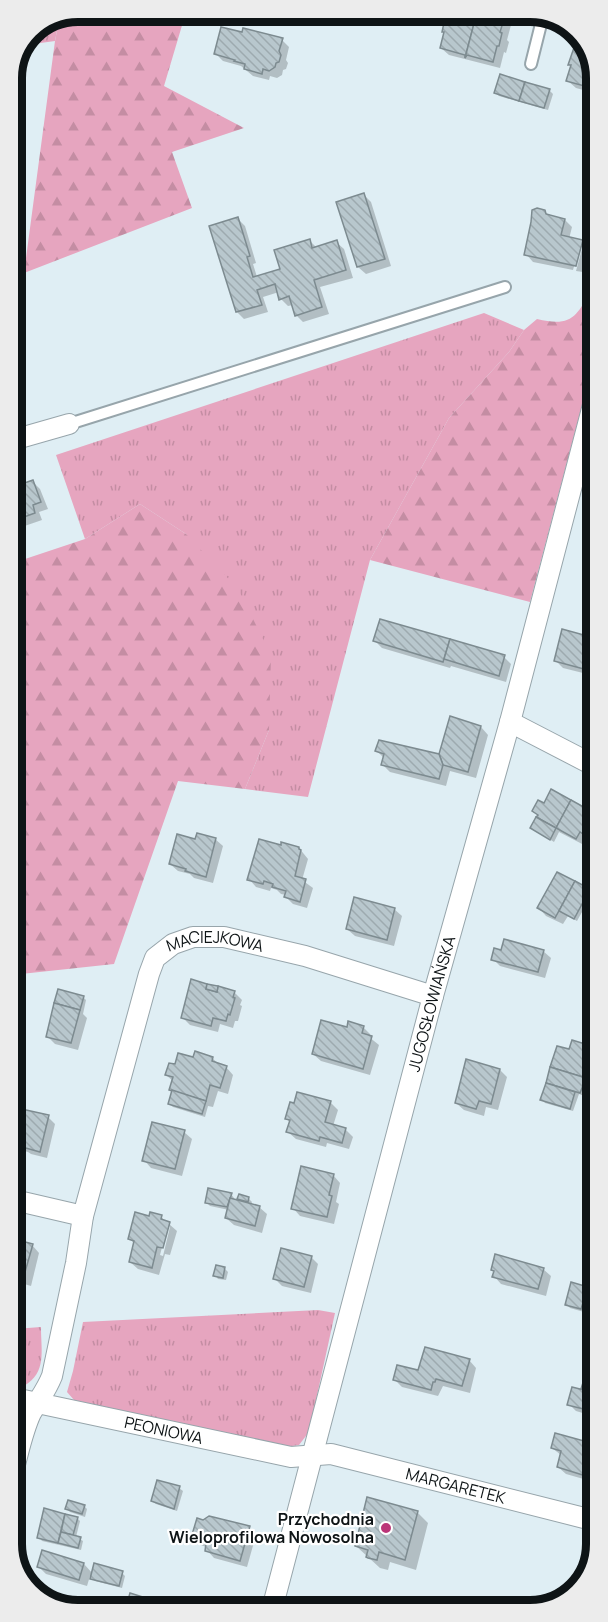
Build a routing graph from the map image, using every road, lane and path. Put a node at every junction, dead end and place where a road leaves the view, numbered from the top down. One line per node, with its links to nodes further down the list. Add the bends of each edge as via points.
1 (541, 24): 2 (lane)
2 (531, 64)
3 (505, 286): 4 (lane)
4 (69, 424): 6 (street)
5 (585, 435): 7 (street, JUGOSŁOWIAŃSKA)
6 (23, 437)
7 (510, 722): 8 (street); 9 (street, JUGOSŁOWIAŃSKA)
8 (585, 761)
9 (434, 996): 11 (street, MACIEJKOWA, via 305,956 224,937 193,937 173,944 155,958 149,974); 15 (street, JUGOSŁOWIAŃSKA)
10 (22, 1202): 11 (street)
11 (83, 1216): 13 (street, MACIEJKOWA, via 52,1376)
12 (22, 1400): 13 (street, PEONIOWA)
13 (38, 1403): 14 (street, MACIEJKOWA); 15 (street, PEONIOWA, via 291,1457)
14 (22, 1441)
15 (313, 1455): 16 (street, MARGARETEK, via 331,1454); 17 (street, JUGOSŁOWIAŃSKA)
16 (585, 1518)
17 (275, 1599)

